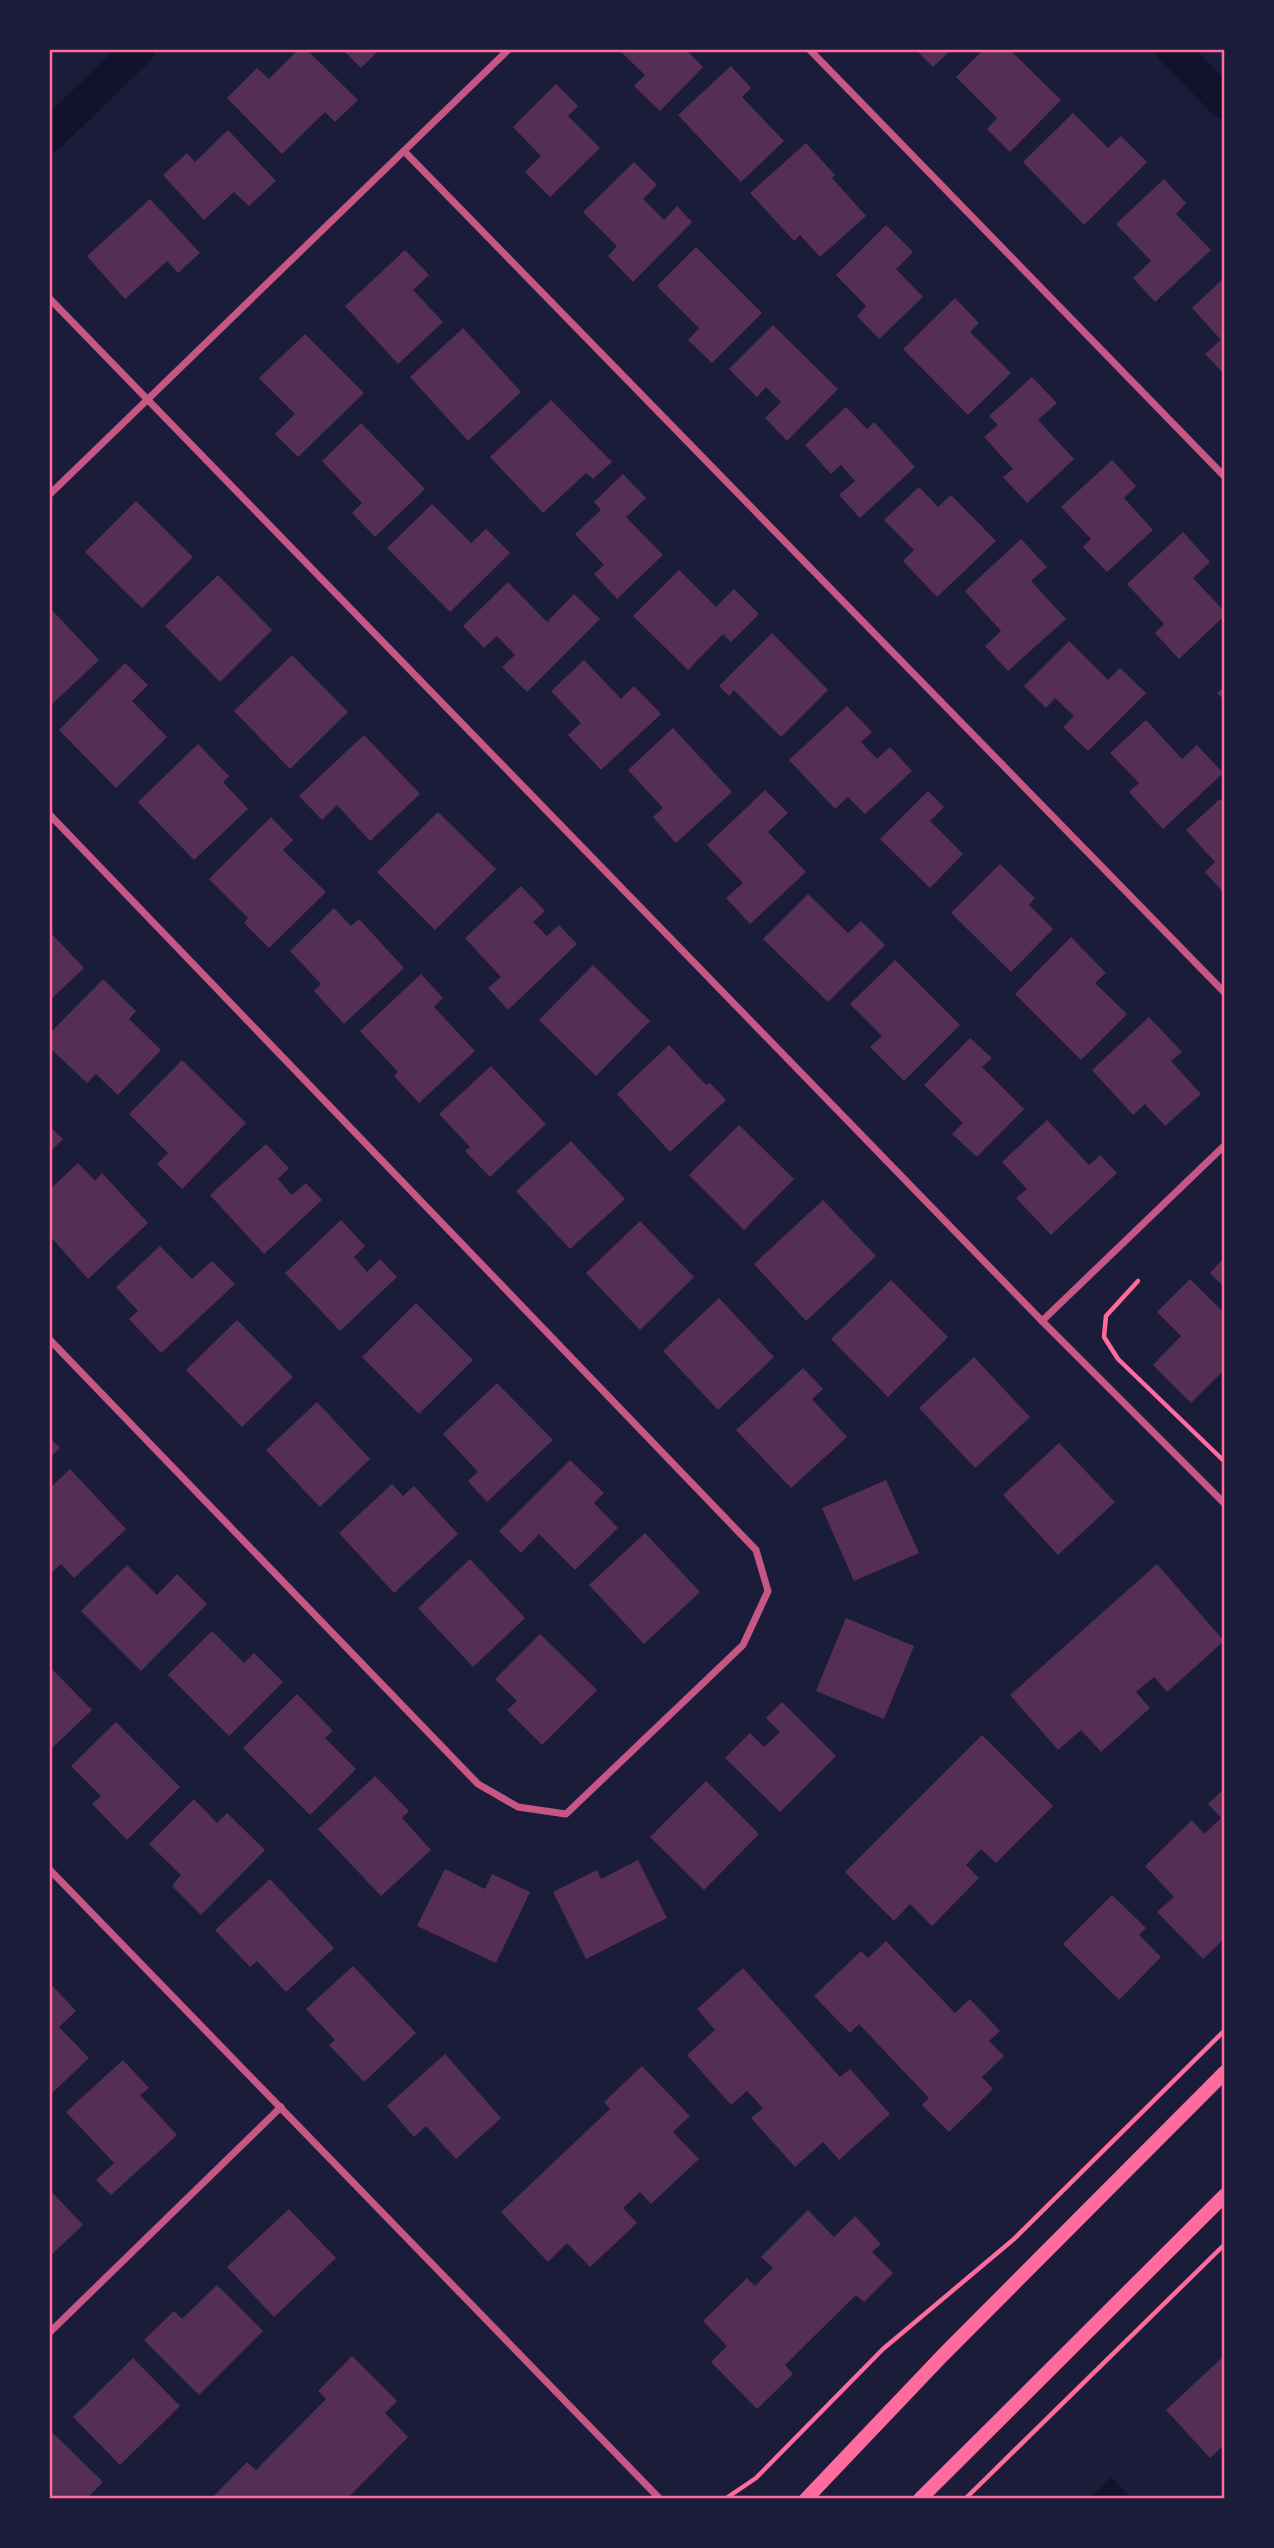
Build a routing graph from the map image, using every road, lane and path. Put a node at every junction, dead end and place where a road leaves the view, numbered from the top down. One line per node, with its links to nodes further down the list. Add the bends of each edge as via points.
1 (509, 49): 3 (street)
2 (809, 49): 6 (street)
3 (404, 151): 5 (street); 9 (street)
4 (49, 298): 5 (street)
5 (147, 398): 7 (street); 12 (street)
6 (1225, 477)
7 (49, 495)
8 (49, 814): 13 (street, via 756,1550 768,1591 743,1645 566,1814 518,1807 478,1784)
9 (1225, 993)
10 (1225, 1146): 12 (street)
11 (1138, 1281): 14 (path, via 1106,1316 1104,1337 1118,1359)
12 (1042, 1321): 15 (street)
13 (49, 1339)
14 (1225, 1462)
15 (1225, 1504)
16 (49, 1869): 19 (street)
17 (1225, 2030): 24 (path, via 1014,2239 883,2349 756,2478)
18 (1225, 2072): 25 (main road)
19 (281, 2106): 22 (street); 23 (street)
20 (1225, 2195): 26 (main road)
21 (1225, 2244): 27 (path)
22 (49, 2333)
23 (660, 2499)
24 (725, 2499)
25 (806, 2499)
26 (920, 2499)
27 (965, 2499)

